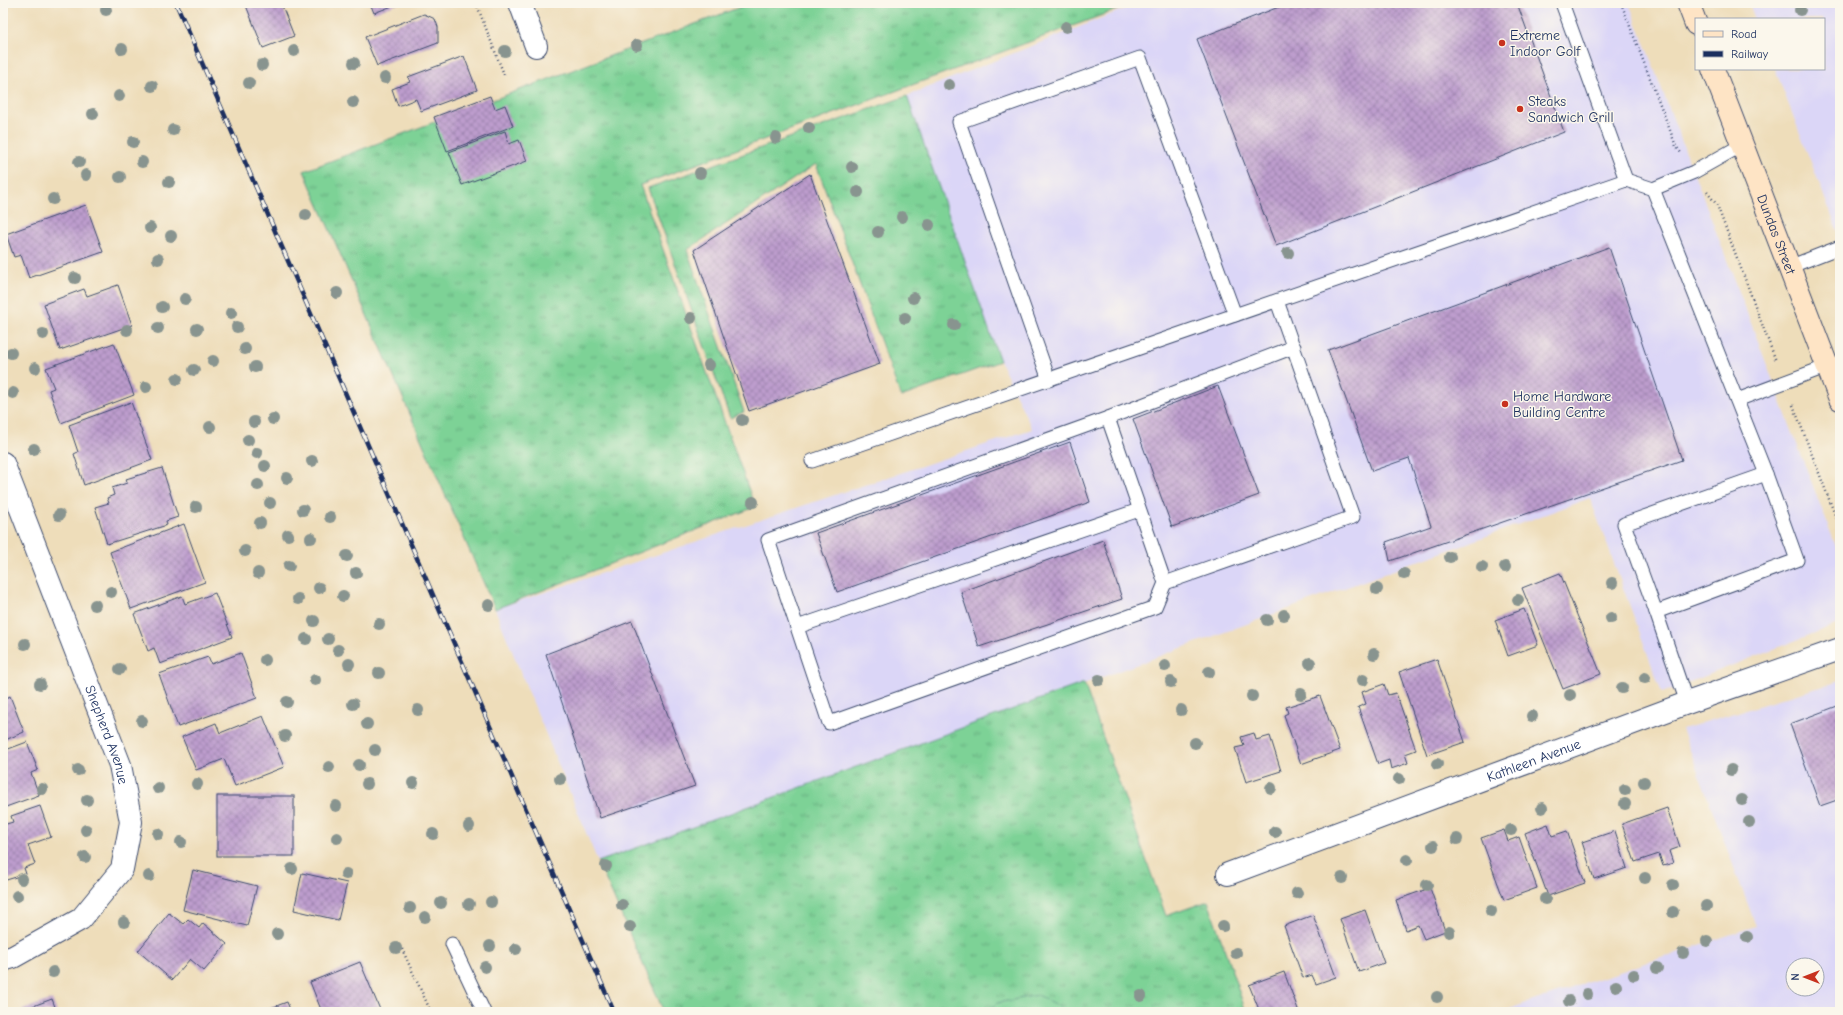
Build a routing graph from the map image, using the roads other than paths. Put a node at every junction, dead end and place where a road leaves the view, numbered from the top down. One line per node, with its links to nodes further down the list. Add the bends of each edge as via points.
1 (520, 3): 5 (street)
2 (1562, 3): 8 (lane)
3 (1688, 3): 4 (main road)
4 (1695, 21)
5 (536, 46)
6 (1713, 70): 7 (main road, Dundas Street)
7 (1742, 145): 9 (lane, via 1694,172); 11 (main road, Dundas Street)
8 (1626, 180): 9 (lane); 12 (lane)
9 (1653, 188): 18 (lane)
10 (1840, 247): 11 (lane)
11 (1789, 267): 15 (main road, Dundas Street)
12 (1277, 301): 13 (lane); 14 (lane)
13 (1235, 315): 16 (lane); 16 (lane, via 1140,58 959,122)
14 (1294, 347): 19 (lane); 24 (lane, via 1353,517)
15 (1828, 366): 17 (main road, Dundas Street); 18 (lane)
16 (1049, 380): 20 (lane)
17 (1840, 399)
18 (1737, 400): 22 (lane)
19 (1108, 418): 23 (lane); 26 (lane, via 768,540)
20 (812, 462)
21 (3, 463): 31 (street, Shepherd Avenue, via 120,765 131,822 122,868 80,919)
22 (1766, 474): 25 (lane, via 1797,560); 25 (lane, via 1624,524)
23 (1139, 510): 24 (lane); 26 (lane)
24 (1165, 584): 26 (lane, via 1155,607 829,723)
25 (1656, 612): 28 (lane)
26 (797, 627)
27 (1840, 649): 28 (street, Kathleen Avenue)
28 (1687, 703): 29 (street, Kathleen Avenue)
29 (1228, 874)
30 (452, 944): 32 (lane)
31 (3, 960)
32 (484, 1012)

